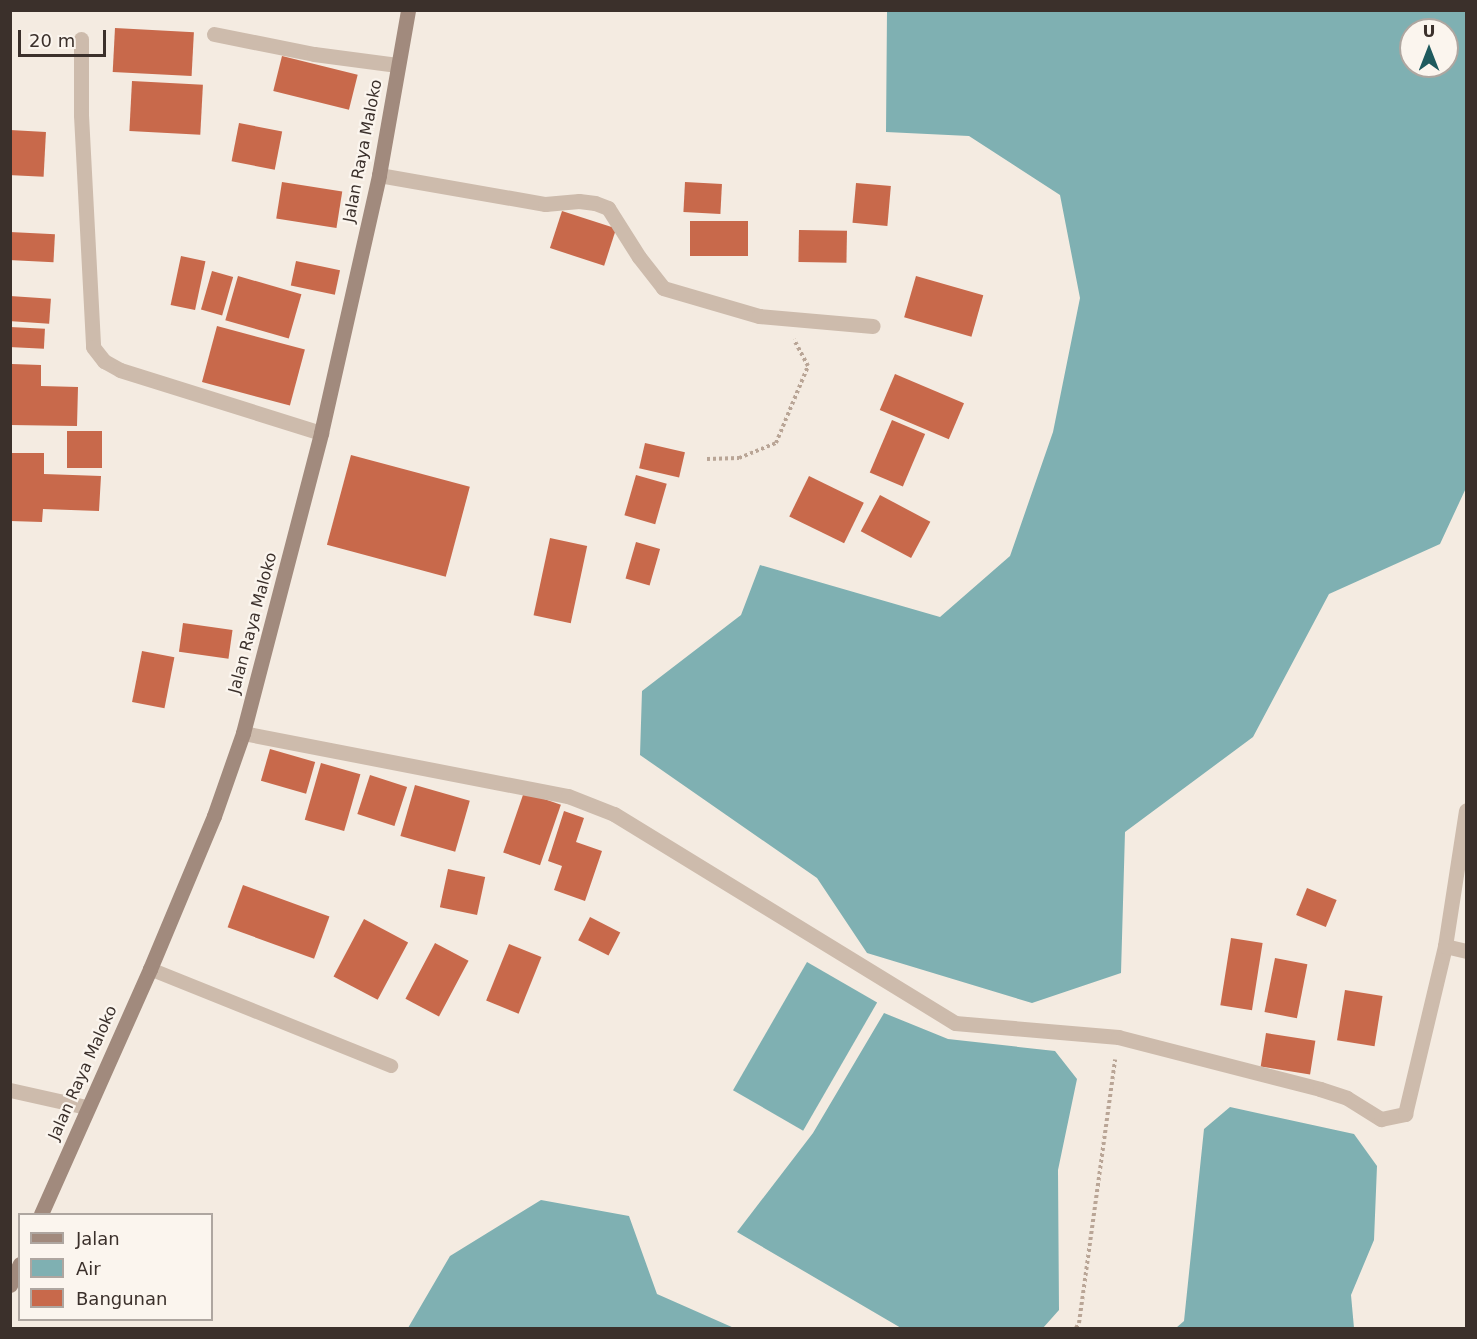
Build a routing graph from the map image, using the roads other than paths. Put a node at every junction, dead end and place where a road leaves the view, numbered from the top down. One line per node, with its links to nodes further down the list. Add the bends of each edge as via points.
1 (408, 10): 4 (street, Jalan Raya Maloko)
2 (214, 34): 4 (street, via 314,54)
3 (81, 39): 7 (street, via 93,347 104,362 120,370)
4 (397, 65): 5 (street, Jalan Raya Maloko)
5 (379, 176): 6 (street, via 545,204 595,203 608,208 663,288 759,316); 7 (street, Jalan Raya Maloko)
6 (873, 326)
7 (321, 433): 8 (street, Jalan Raya Maloko)
8 (243, 734): 10 (street, via 568,796 614,814 955,1023 1118,1036 1320,1089 1347,1098 1381,1119 1405,1114); 12 (street, Jalan Raya Maloko, via 214,816)
9 (1467, 811): 10 (street)
10 (1445, 945): 11 (street)
11 (1467, 951)
12 (150, 969): 13 (lane); 15 (street, Jalan Raya Maloko)
13 (391, 1066)
14 (10, 1090): 15 (street)
15 (86, 1107): 16 (street, Jalan Raya Maloko)
16 (41, 1213)
17 (18, 1268): 18 (street)
18 (10, 1285)

